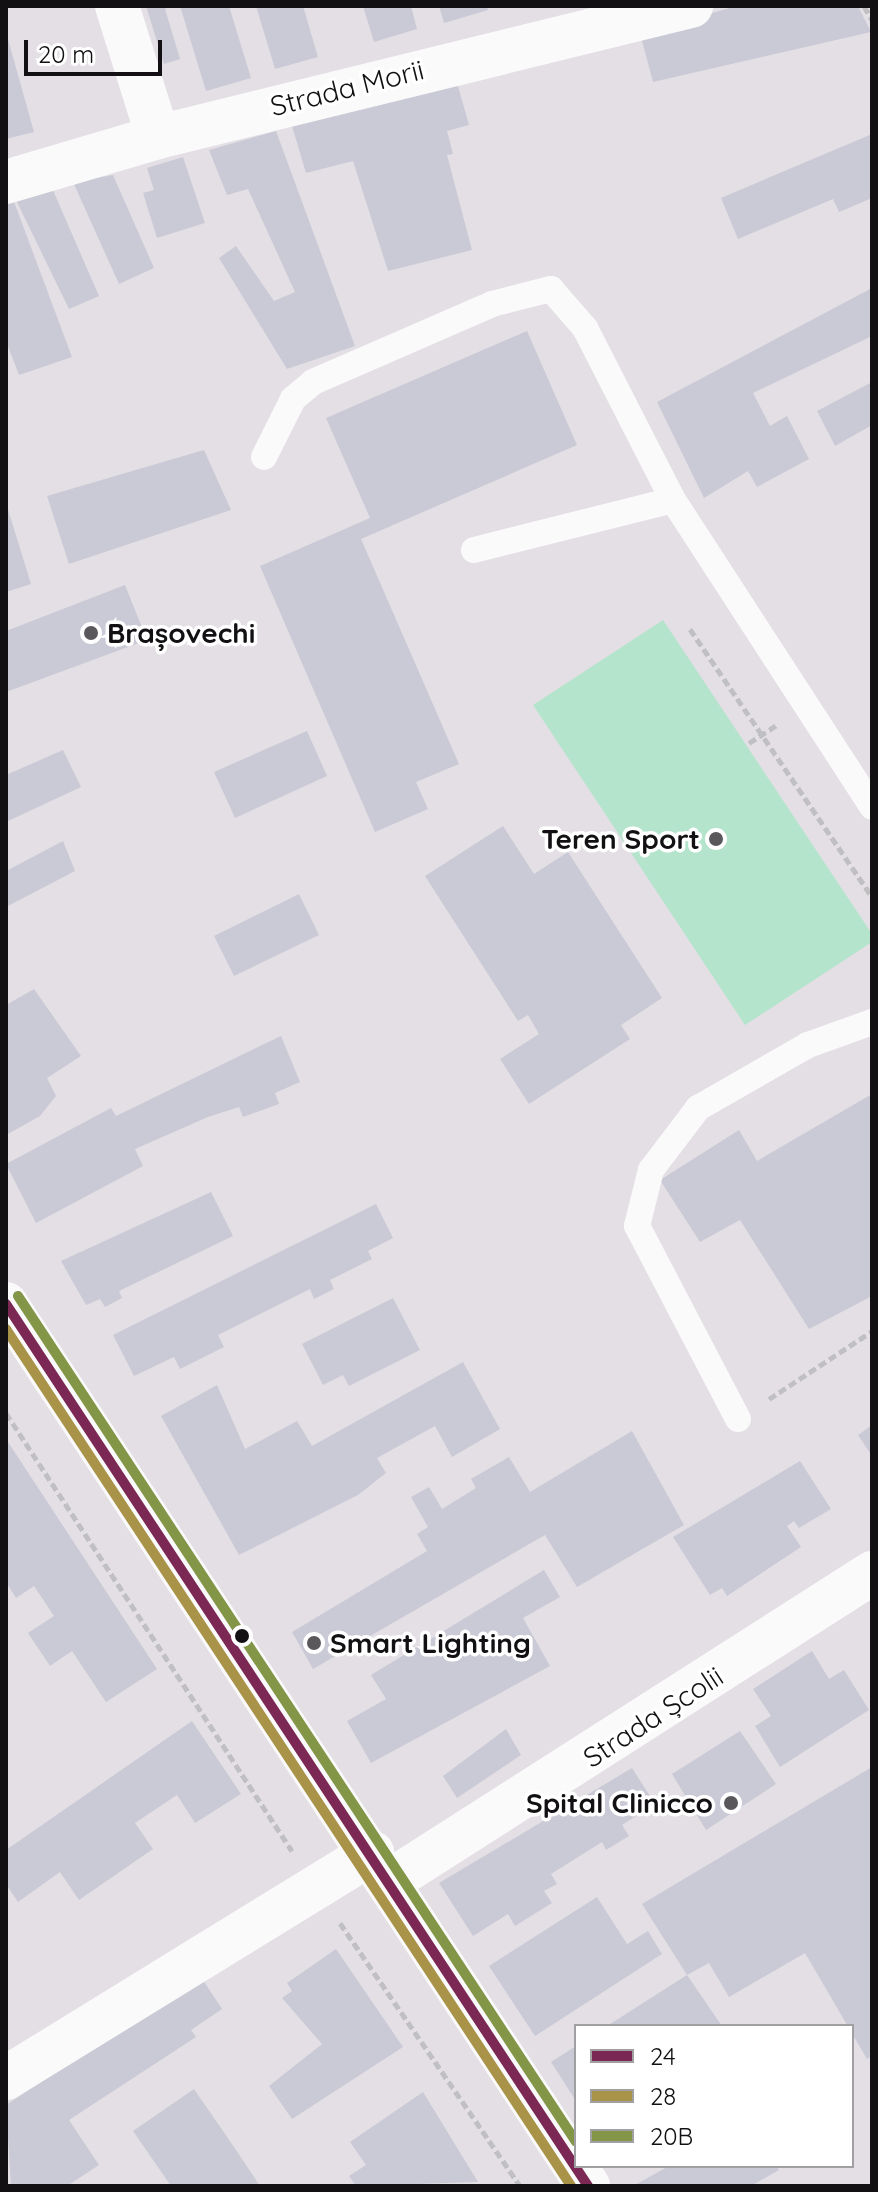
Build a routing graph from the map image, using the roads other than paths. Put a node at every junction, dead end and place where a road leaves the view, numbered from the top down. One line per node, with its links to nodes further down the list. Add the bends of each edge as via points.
1 (117, 6): 3 (street)
2 (691, 6): 3 (street, Strada Morii)
3 (158, 137): 4 (street, Strada Morii)
4 (6, 182)
5 (264, 457): 6 (lane, via 293,399 313,382 492,304 551,289 585,328)
6 (673, 500): 7 (lane); 8 (lane)
7 (474, 550)
8 (872, 807)
9 (872, 1022): 11 (lane, via 808,1045 698,1108 651,1170 637,1226)
10 (6, 1304): 13 (street)
11 (738, 1419)
12 (872, 1573): 13 (street, Strada Școlii)
13 (381, 1867): 14 (street, Strada Școlii, via 314,1886); 15 (street)
14 (6, 2078)
15 (574, 2164)
16 (576, 2168): 17 (street)
17 (588, 2186)

